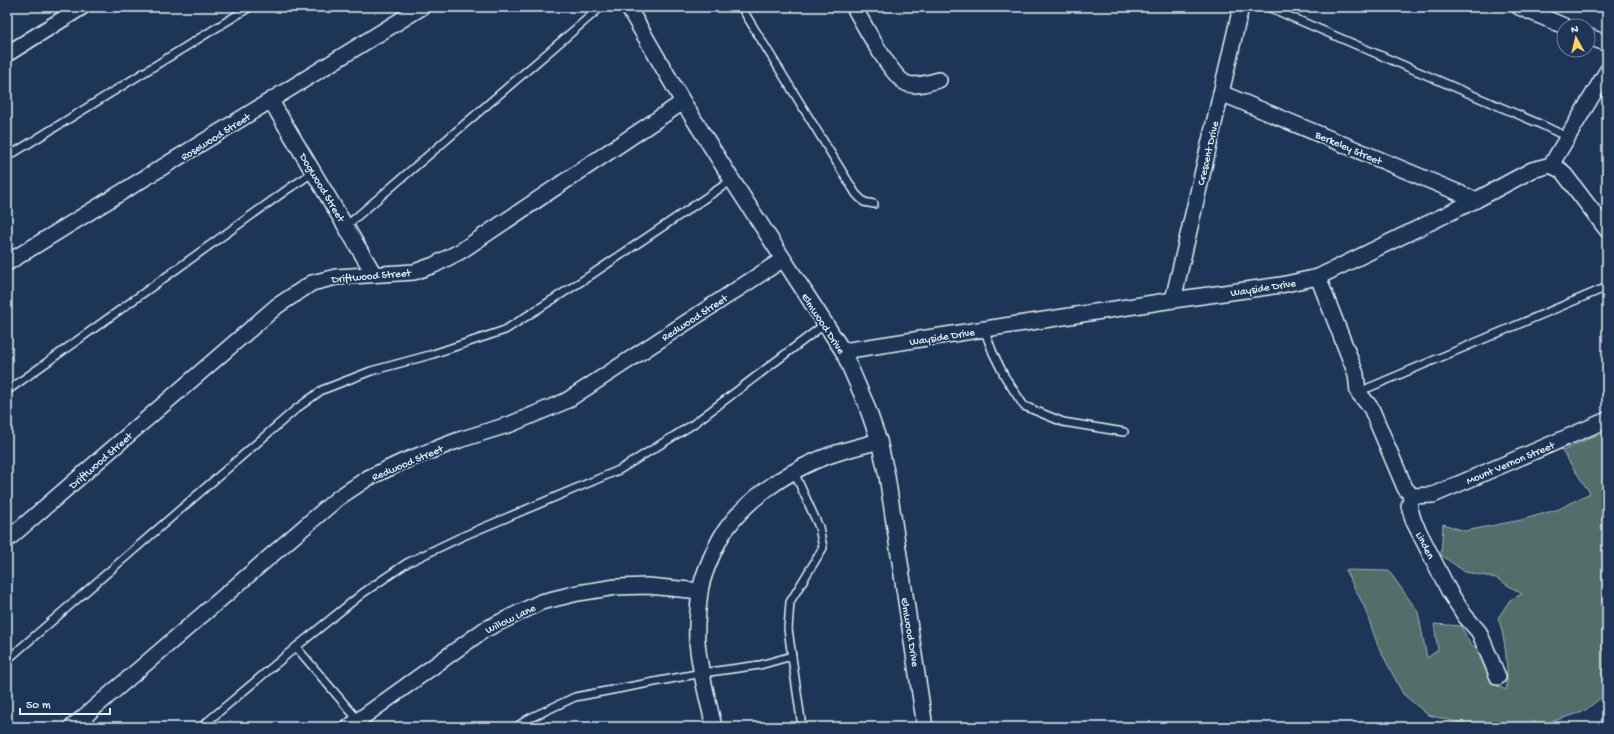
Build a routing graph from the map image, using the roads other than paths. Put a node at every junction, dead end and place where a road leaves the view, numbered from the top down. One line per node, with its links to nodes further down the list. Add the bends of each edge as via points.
1 (82, 7): 14 (street)
2 (250, 7): 21 (lane)
3 (422, 7): 18 (street, Rosewood Street)
4 (601, 7): 27 (lane)
5 (628, 7): 19 (street, Elmwood Drive)
6 (740, 7): 26 (lane, via 856,194 864,202)
7 (854, 7): 16 (street, via 893,71 903,80 908,84)
8 (1241, 7): 17 (street, Crescent Drive)
9 (1268, 7): 20 (lane)
10 (1519, 7): 11 (street)
11 (1556, 23)
12 (1596, 39): 13 (street)
13 (1607, 44)
14 (7, 54)
15 (1607, 71): 20 (street)
16 (939, 80)
17 (1221, 93): 25 (street, Berkeley Street); 34 (street, Crescent Drive)
18 (271, 101): 23 (street, Dogwood Street); 30 (street, Rosewood Street)
19 (683, 102): 24 (street, Elmwood Drive); 31 (street, Driftwood Street, via 461,251 414,272)
20 (1567, 138): 22 (street)
21 (7, 157)
22 (1551, 165): 25 (street, Wayside Drive, via 1532,170); 28 (street, via 1562,171)
23 (314, 172): 27 (street, Dogwood Street); 40 (lane, via 288,188)
24 (732, 180): 29 (street, Elmwood Drive); 51 (lane, via 506,330 371,371 322,390 296,409)
25 (1476, 200): 32 (street, Wayside Drive)
26 (874, 204)
27 (346, 226): 31 (street, Dogwood Street)
28 (1607, 230)
29 (782, 260): 35 (street, Elmwood Drive); 55 (street, Redwood Street, via 566,401 511,424 459,440 402,462 368,478 338,498)
30 (7, 263)
31 (374, 274): 47 (street, Driftwood Street, via 336,276 312,283 277,306)
32 (1318, 277): 34 (street, Wayside Drive); 38 (street)
33 (1607, 287): 39 (lane)
34 (1173, 300): 36 (street, Wayside Drive)
35 (825, 324): 37 (street, Elmwood Drive); 49 (lane, via 692,425 619,470 468,534 407,563)
36 (984, 329): 37 (street, Wayside Drive); 43 (lane, via 1005,377 1024,406 1063,422)
37 (843, 351): 44 (street, Elmwood Drive)
38 (1356, 374): 39 (street); 41 (street, via 1358,392)
39 (1368, 388): 41 (street)
40 (7, 392)
41 (1370, 408): 46 (street, via 1405,488)
42 (1607, 420): 46 (street, Mount Vernon Street, via 1433,495)
43 (1124, 432)
44 (879, 441): 45 (street, via 816,460); 60 (street, Elmwood Drive, via 887,476)
45 (794, 472): 48 (street, via 770,487 726,528 712,556); 50 (lane, via 819,527 823,548 790,602 788,629)
46 (1412, 496): 53 (street, Linden, via 1409,506 1414,522 1449,591 1479,632)
47 (7, 540)
48 (700, 591): 52 (street, via 697,641); 54 (street, Willow Lane, via 648,586 616,587 541,602 484,630)
49 (296, 647): 54 (lane); 56 (lane)
50 (792, 656): 52 (lane, via 760,665); 59 (lane)
51 (7, 660)
52 (702, 673): 57 (lane, via 575,697); 58 (street)
53 (1498, 677)
54 (357, 725)
55 (72, 727)
56 (201, 727)
57 (516, 727)
58 (714, 727)
59 (802, 727)
60 (925, 727)

